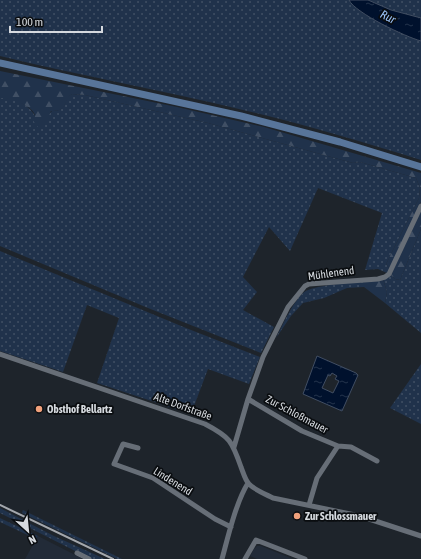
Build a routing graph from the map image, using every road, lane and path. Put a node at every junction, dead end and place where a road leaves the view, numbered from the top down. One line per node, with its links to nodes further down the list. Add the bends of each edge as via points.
1 (0, 63): 2 (main road, via 241,116)
2 (421, 167)
3 (421, 206): 5 (street, Mühlenend, via 392,269 385,277 305,286 288,307 263,357)
4 (0, 354): 7 (street, Alte Dorfstraße, via 205,424 224,435)
5 (248, 399): 6 (street, Zur Schloßmauer, via 302,430); 7 (street, Mühlenend)
6 (338, 446): 9 (street, Zur Schloßmauer, via 351,447); 11 (street, via 317,478)
7 (234, 447): 10 (street, Alte Dorfstraße)
8 (138, 448): 12 (street, Lindenend, via 123,444 114,464 153,478)
9 (377, 461)
10 (248, 483): 11 (street, via 273,498); 12 (street)
11 (309, 505): 13 (street, via 360,516)
12 (231, 527): 16 (street)
13 (421, 536)
14 (77, 553): 15 (street)
15 (89, 559)
16 (222, 559)
17 (245, 559): 18 (street, via 256,540)
18 (305, 559)

